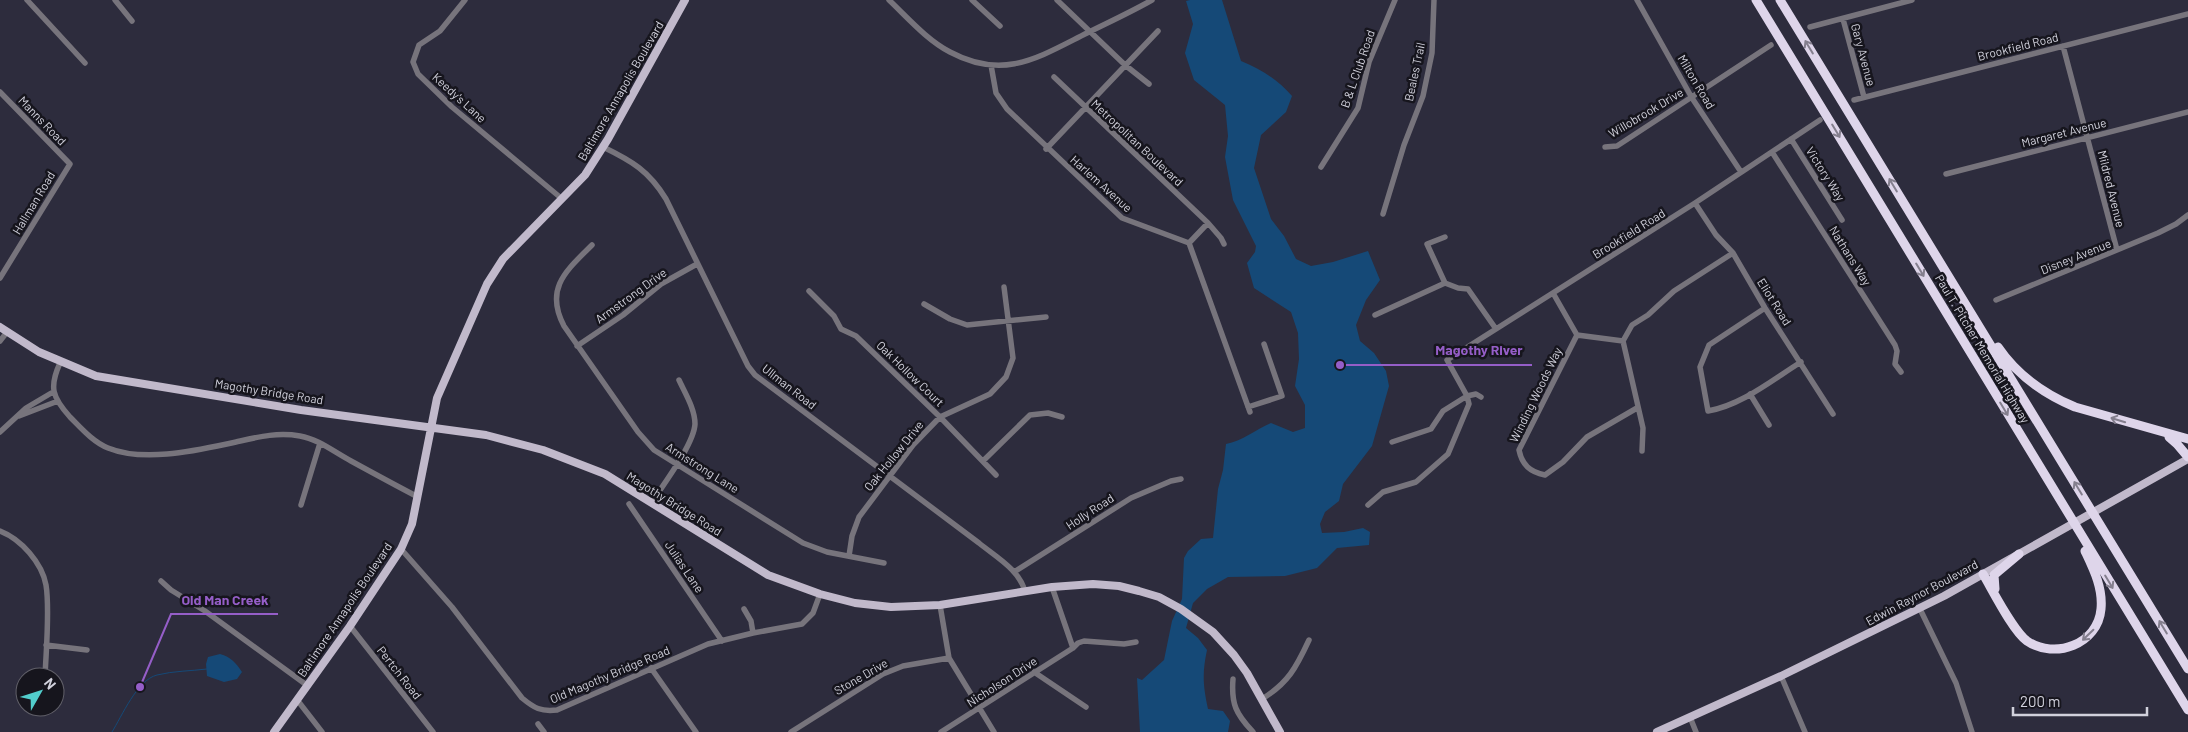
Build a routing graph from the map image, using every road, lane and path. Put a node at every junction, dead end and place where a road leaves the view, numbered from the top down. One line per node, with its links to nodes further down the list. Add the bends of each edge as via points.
1 (26, 0): 24 (street)
2 (116, 0): 17 (street)
3 (466, 0): 46 (street, Keedy's Lane, via 440,31 419,44 413,62 418,74 452,107)
4 (685, 0): 38 (main road, Baltimore Annapolis Boulevard)
5 (889, 0): 25 (street, via 944,49 964,59)
6 (972, 0): 18 (street)
7 (1057, 0): 21 (street)
8 (1152, 0): 21 (street)
9 (1395, 0): 43 (street, B & L Club Road, via 1369,62 1358,108)
10 (1434, 0): 49 (street, Beales Trail, via 1432,54 1423,96)
11 (1637, 0): 31 (street, Milton Road)
12 (1756, 0): 107 (highway, Paul T. Pitcher Memorial Highway, one-way to 107)
13 (1780, 0): 47 (highway, Paul T. Pitcher Memorial Highway, one-way to 13)
14 (1912, 0): 16 (street)
15 (2188, 14): 23 (street, Brookfield Road)
16 (1843, 19): 19 (street); 30 (street, Gary Avenue)
17 (132, 21)
18 (1000, 26)
19 (1810, 28)
20 (1158, 31): 26 (street)
21 (1089, 32): 25 (street, via 1036,59); 26 (street)
22 (1771, 45): 31 (street, Willobrook Drive)
23 (2063, 46): 30 (street, Brookfield Road); 36 (street, Mildred Avenue)
24 (85, 64)
25 (991, 65): 39 (street, Harlem Avenue, via 996,93 1007,110)
26 (1125, 65): 28 (street); 33 (street)
27 (1054, 77): 33 (street, Metropolitan Boulevard)
28 (1149, 84)
29 (0, 92): 42 (street, Manns Road)
30 (1864, 97): 32 (street, Brookfield Road)
31 (1692, 98): 40 (street, Willobrook Drive, via 1617,146); 44 (street, Milton Road)
32 (1854, 100)
33 (1085, 108): 39 (street); 52 (street, Metropolitan Boulevard)
34 (2188, 112): 36 (street, Margaret Avenue)
35 (1820, 120): 37 (street, Brookfield Road)
36 (2088, 137): 45 (street, Margaret Avenue); 57 (street, Mildred Avenue)
37 (1791, 139): 41 (street, Brookfield Road); 51 (street, Victory Way)
38 (603, 148): 46 (main road, Baltimore Annapolis Boulevard, via 585,175); 59 (street, Ullman Road, via 632,162 657,184)
39 (1046, 148): 54 (street, Harlem Avenue, via 1122,218)
40 (1606, 148)
41 (1772, 152): 44 (street, Brookfield Road); 81 (street, Nathans Way, via 1895,345 1898,351 1895,364)
42 (70, 164): 60 (street, Hallman Road)
43 (1321, 167)
44 (1741, 172): 48 (street, Brookfield Road)
45 (1946, 174)
46 (561, 198): 94 (main road, Baltimore Annapolis Boulevard, via 502,259 443,383)
47 (1902, 200): 96 (highway, one-way to 47, via 2058,400 2022,375 1990,336); 139 (highway, Paul T. Pitcher Memorial Highway, one-way to 47)
48 (1695, 203): 58 (street, Eliot Road); 64 (street, Brookfield Road)
49 (1383, 214)
50 (2188, 215): 57 (street, Disney Avenue, via 2176,224)
51 (1842, 220)
52 (1208, 223): 54 (street); 55 (street, Metropolitan Boulevard)
53 (1445, 237): 61 (street, via 1427,244)
54 (1188, 243): 77 (street, via 1249,409 1282,396)
55 (1224, 244)
56 (592, 245): 78 (street, Armstrong Lane, via 568,269 556,293 560,319)
57 (2117, 250): 65 (street, Disney Avenue)
58 (1733, 254): 67 (street, Eliot Road); 76 (street, via 1674,290 1648,315 1632,325)
59 (697, 264): 78 (street, Armstrong Drive, via 661,284); 105 (street, Ullman Road, via 755,376)
60 (0, 278)
61 (1445, 283): 68 (street); 72 (street, via 1468,289)
62 (1004, 287): 70 (street, Oak Hollow Drive)
63 (809, 291): 91 (street, Oak Hollow Court, via 834,316 841,329 856,336)
64 (1553, 294): 72 (street, Brookfield Road); 74 (street)
65 (1996, 300)
66 (924, 304): 70 (street, via 967,325)
67 (1765, 308): 79 (street, Eliot Road); 84 (street, via 1709,345 1700,367 1708,411 1725,408)
68 (1376, 315)
69 (1046, 318): 70 (street)
70 (1009, 320): 91 (street, Oak Hollow Drive, via 1013,358 1006,377 990,394)
71 (0, 327): 73 (main road, Magothy Bridge Road)
72 (1496, 329): 85 (street, Brookfield Road, via 1447,360)
73 (8, 332): 75 (street); 80 (main road, Magothy Bridge Road)
74 (1577, 335): 76 (street); 88 (street, Winding Woods Way, via 1519,450 1521,460 1529,469 1545,475 1587,437)
75 (0, 341)
76 (1623, 341): 88 (street)
77 (1264, 344)
78 (577, 346): 103 (street, Armstrong Lane, via 638,432 654,450)
79 (1801, 362): 84 (street); 89 (street, Eliot Road)
80 (60, 363): 83 (street, via 54,375); 94 (main road, Magothy Bridge Road, via 96,376 127,382)
81 (1901, 372)
82 (679, 380): 103 (street, via 695,424)
83 (53, 392): 87 (street); 90 (street)
84 (1750, 394): 93 (street)
85 (1467, 396): 86 (street, via 1476,394); 98 (street, via 1443,411 1431,429); 112 (street, via 1467,411 1448,454 1416,482 1383,492)
86 (1481, 398)
87 (58, 401): 90 (street); 99 (street, via 89,436 106,448 120,452 182,453 272,434 302,436)
88 (1637, 408): 100 (street, via 1643,428)
89 (1833, 414)
90 (17, 417): 95 (street)
91 (940, 417): 102 (street, Oak Hollow Court); 105 (street, Oak Hollow Drive, via 913,445)
92 (1062, 417): 102 (street, via 1048,412 1030,415)
93 (1769, 425)
94 (430, 428): 108 (main road, Baltimore Annapolis Boulevard); 109 (main road, Magothy Bridge Road, via 486,435 542,450 605,474)
95 (0, 432)
96 (2164, 434): 97 (highway); 101 (highway, via 2178,444)
97 (2188, 439)
98 (1392, 442)
99 (320, 443): 108 (street); 111 (street)
100 (1642, 451)
101 (2188, 458): 115 (main road, Edwin Raynor Boulevard)
102 (983, 461): 104 (street, Oak Hollow Court)
103 (676, 465): 109 (street); 116 (street, Armstrong Lane, via 803,544)
104 (996, 475)
105 (890, 477): 116 (street, Oak Hollow Drive, via 859,518); 118 (street, Ullman Road)
106 (1181, 479): 118 (street, Holly Road, via 1131,498)
107 (2056, 495): 124 (highway, one-way to 124, via 2101,590 2101,611 2094,630 2070,647 2037,646 2016,630); 148 (highway, Paul T. Pitcher Memorial Highway, one-way to 148)
108 (418, 497): 114 (main road, Baltimore Annapolis Boulevard, via 412,524)
109 (652, 502): 123 (main road, Magothy Bridge Road, via 768,575)
110 (629, 504): 130 (street, Julias Lane)
111 (301, 505)
112 (1368, 505)
113 (0, 532): 133 (street, via 23,546 38,565 46,584)
114 (401, 549): 128 (main road, Baltimore Annapolis Boulevard); 138 (street, Old Magothy Bridge Road, via 533,708 544,712 557,710)
115 (2019, 554): 119 (main road, Edwin Raynor Boulevard); 124 (highway, via 1994,575)
116 (849, 556): 117 (street, Armstrong Lane)
117 (884, 563)
118 (1014, 572): 122 (street, Ullman Road)
119 (1983, 574): 124 (highway); 127 (main road, Edwin Raynor Boulevard)
120 (161, 581): 143 (street)
121 (1052, 587): 122 (main road, Magothy Bridge Road); 134 (street); 144 (main road, Magothy Bridge Road, via 1111,585 1158,597 1172,604 1213,632 1234,655)
122 (1025, 592): 125 (main road, Magothy Bridge Road)
123 (820, 594): 125 (main road, Magothy Bridge Road, via 855,603); 129 (street, Old Magothy Bridge Road, via 813,612 802,624)
124 (2000, 601)
125 (940, 605): 136 (street)
126 (744, 609): 129 (street)
127 (1920, 609): 141 (main road, Edwin Raynor Boulevard); 164 (street, via 1956,683)
128 (350, 626): 143 (main road, Baltimore Annapolis Boulevard); 153 (street, Pertch Road)
129 (753, 633): 130 (street, Old Magothy Bridge Road)
130 (722, 640): 138 (street, Old Magothy Bridge Road)
131 (1309, 640): 144 (street, via 1300,660 1281,687)
132 (1136, 642): 134 (street, Nicholson Drive, via 1084,641)
133 (46, 645): 135 (street); 137 (street)
134 (1073, 648): 140 (street, Nicholson Drive)
135 (87, 650)
136 (949, 658): 147 (street); 156 (street, Stone Drive, via 902,666 883,674)
137 (45, 667)
138 (651, 668): 155 (street)
139 (2188, 669)
140 (1034, 672): 146 (street); 147 (street, Nicholson Drive)
141 (1781, 676): 149 (main road, Edwin Raynor Boulevard); 163 (street)
142 (1233, 679): 159 (street, via 1232,697 1236,709)
143 (308, 686): 145 (main road, Baltimore Annapolis Boulevard)
144 (1262, 699): 160 (main road, Magothy Bridge Road)
145 (298, 701): 151 (main road, Baltimore Annapolis Boulevard); 152 (street)
146 (1086, 707)
147 (979, 708): 157 (street, Nicholson Drive); 158 (street)
148 (2188, 710)
149 (1690, 717): 161 (main road, Edwin Raynor Boulevard); 162 (street)
150 (538, 724): 154 (street)
151 (274, 732)
152 (322, 732)
153 (433, 732)
154 (544, 732)
155 (696, 732)
156 (791, 732)
157 (941, 732)
158 (994, 732)
159 (1253, 732)
160 (1280, 732)
161 (1657, 732)
162 (1696, 732)
163 (1805, 732)
164 (1972, 732)

